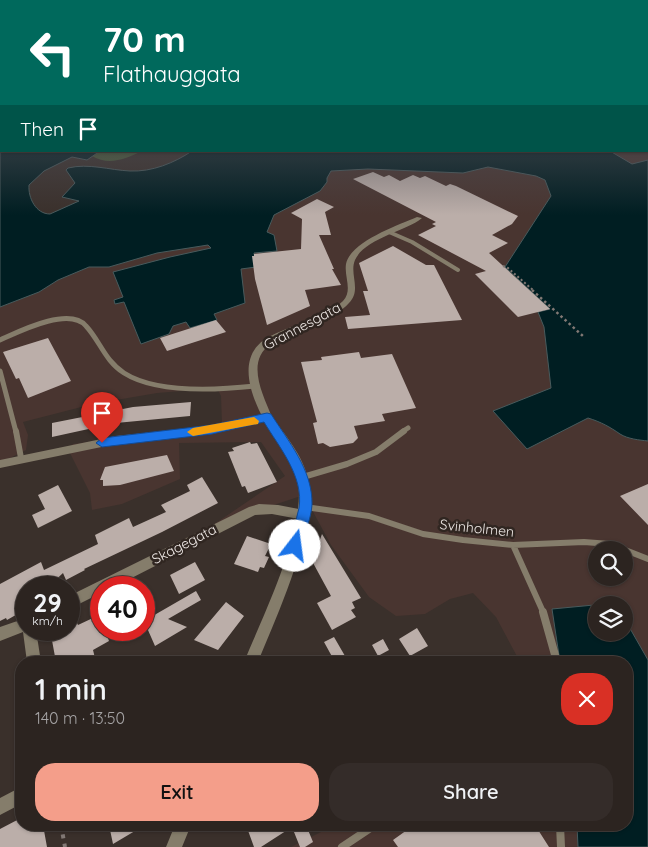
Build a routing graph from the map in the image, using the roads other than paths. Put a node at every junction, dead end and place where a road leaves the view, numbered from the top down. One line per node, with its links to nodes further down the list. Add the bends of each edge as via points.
1 (419, 218): 2 (street, Grannesgata)
2 (389, 232): 3 (lane); 6 (street, Grannesgata, via 353,255 350,262 351,294 342,306 268,342 259,350 253,360)
3 (458, 270)
4 (0, 340): 6 (lane, via 55,321 78,320 85,324 114,366 130,376 153,384 196,389 230,390)
5 (0, 371): 9 (lane)
6 (254, 386): 7 (street, Grannesgata)
7 (267, 417): 9 (street, via 212,430 116,440); 11 (street, Grannesgata)
8 (408, 428): 11 (lane, via 376,452)
9 (21, 458): 10 (street)
10 (0, 464)
11 (303, 478): 12 (street, Grannesgata)
12 (304, 511): 13 (lane, Svinholmen, via 369,516 423,534); 15 (street, Skagegata, via 253,510); 20 (street, Grannesgata, via 295,546)
13 (513, 545): 14 (lane, Svinholmen, via 610,544); 21 (lane, via 543,610)
14 (648, 561)
15 (80, 597)
16 (15, 628): 17 (street)
17 (0, 634)
18 (31, 641): 19 (street)
19 (33, 656)
20 (253, 656)
21 (555, 656)
22 (15, 798): 23 (street)
23 (0, 807)
24 (181, 831): 27 (street)
25 (366, 831): 28 (lane)
26 (560, 831): 29 (lane)
27 (174, 847)
28 (342, 847)
29 (561, 847)

